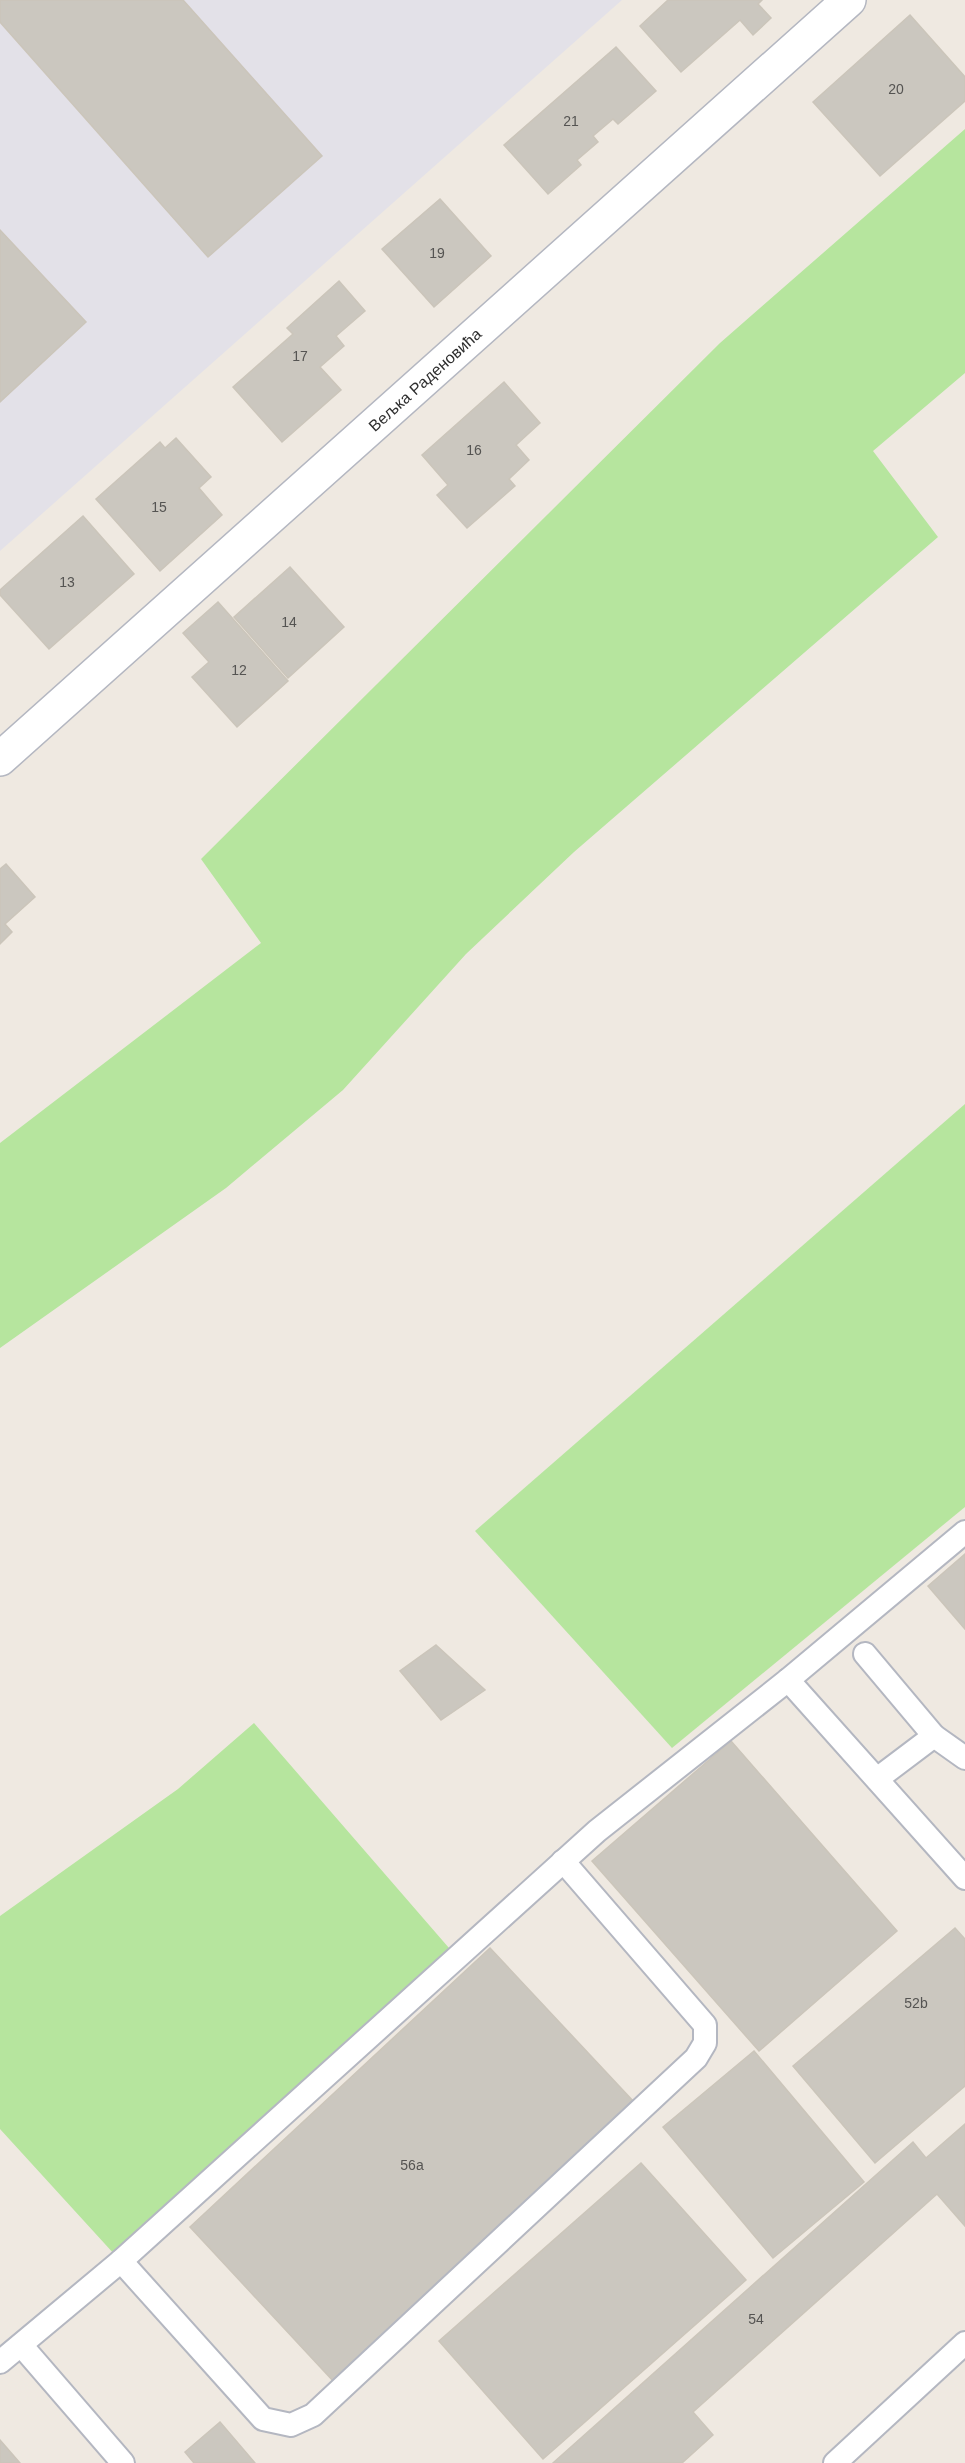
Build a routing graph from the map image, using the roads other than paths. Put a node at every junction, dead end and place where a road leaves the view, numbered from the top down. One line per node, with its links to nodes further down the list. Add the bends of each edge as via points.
1 (849, 0): 2 (street, Вељка Раденовића)
2 (0, 759)
3 (965, 1532): 5 (lane)
4 (865, 1654): 6 (lane)
5 (788, 1680): 8 (lane); 9 (lane)
6 (934, 1736): 7 (lane); 8 (lane)
7 (965, 1758)
8 (877, 1779): 10 (lane)
9 (563, 1861): 11 (lane); 11 (lane, via 705,2025 705,2043 696,2058 313,2415 291,2425 263,2419)
10 (965, 1878)
11 (121, 2262): 13 (lane)
12 (965, 2343): 16 (lane)
13 (21, 2345): 14 (lane); 15 (lane)
14 (0, 2362)
15 (123, 2463)
16 (835, 2463)

